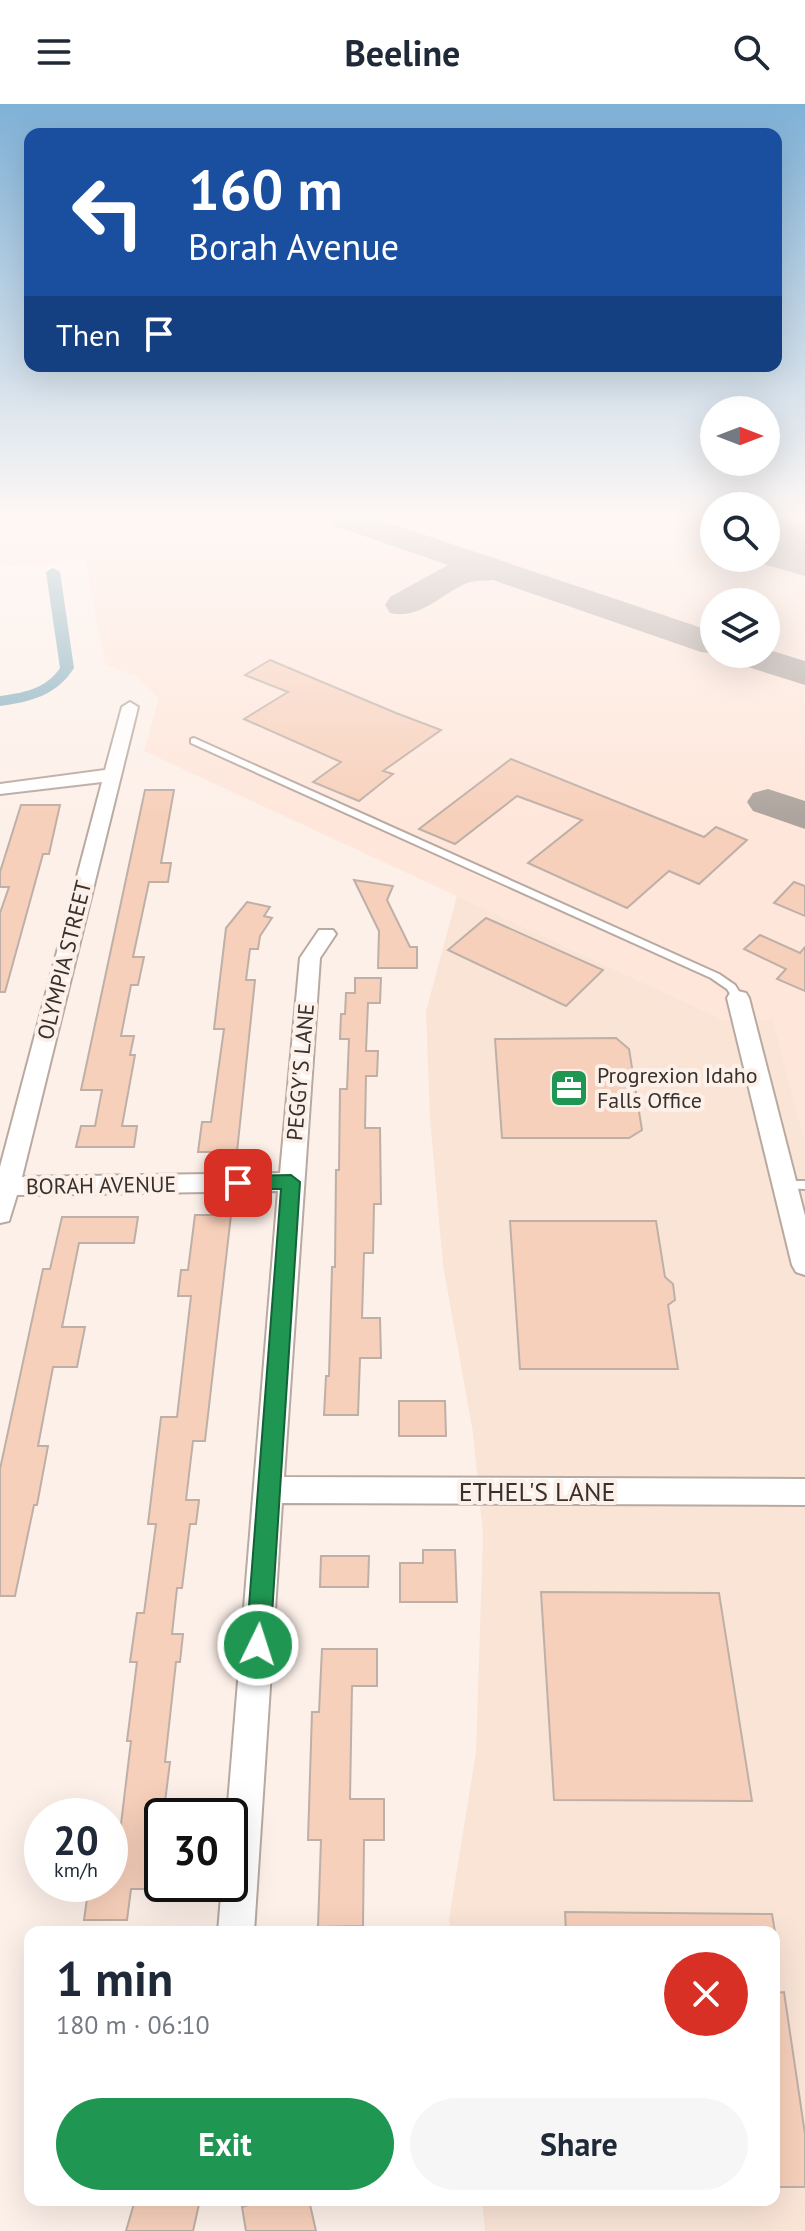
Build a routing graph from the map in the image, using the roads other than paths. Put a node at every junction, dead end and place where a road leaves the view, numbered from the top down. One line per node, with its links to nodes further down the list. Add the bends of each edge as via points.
1 (130, 707): 3 (street, OLYMPIA STREET)
2 (194, 741): 6 (lane, via 715,976)
3 (111, 775): 4 (street); 9 (street, OLYMPIA STREET)
4 (0, 789)
5 (326, 934): 7 (street, PEGGY'S LANE, via 310,958)
6 (738, 998): 8 (street)
7 (291, 1182): 9 (street, BORAH AVENUE); 12 (street, PEGGY'S LANE)
8 (795, 1185): 11 (street)
9 (7, 1186): 10 (street, OLYMPIA STREET)
10 (0, 1214)
11 (805, 1265)
12 (270, 1490): 13 (street, ETHEL'S LANE); 14 (street, PEGGY'S LANE)
13 (805, 1492)
14 (236, 1926)

